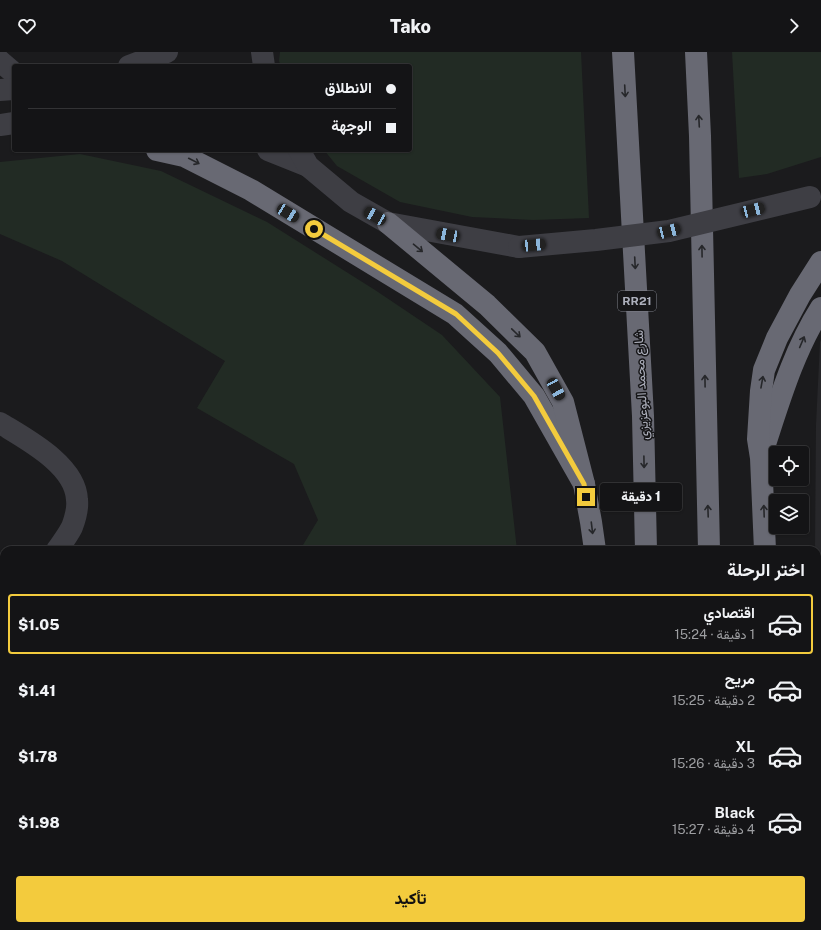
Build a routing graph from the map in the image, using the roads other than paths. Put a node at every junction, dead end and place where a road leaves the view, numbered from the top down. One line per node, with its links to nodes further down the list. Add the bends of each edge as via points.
1 (167, 52): 6 (street)
2 (262, 52): 7 (street)
3 (623, 52): 25 (highway, شارع محمد البوعزيزي / RR21, one-way to 25, via 643,416)
4 (696, 52): 26 (highway, one-way to 4)
5 (0, 61): 8 (street)
6 (134, 64)
7 (264, 64)
8 (12, 71)
9 (12, 89): 10 (street)
10 (0, 90)
11 (12, 123): 12 (street)
12 (0, 125)
13 (166, 152): 22 (highway, one-way to 22, via 184,156 250,190 456,314 498,353 534,396)
14 (277, 152): 15 (street)
15 (304, 158): 17 (street, via 351,202)
16 (815, 195): 17 (street, bridge, via 669,231 519,247)
17 (388, 223): 22 (highway, one-way to 22, via 487,305 536,352 563,402)
18 (821, 262): 21 (highway, one-way to 18, via 758,439 764,370 777,338)
19 (821, 308): 21 (highway, one-way to 19, via 784,385 808,328)
20 (0, 423): 23 (street, via 42,449 68,474 74,485 78,499 76,514)
21 (761, 458): 27 (highway, one-way to 21)
22 (584, 484): 24 (highway, one-way to 24)
23 (60, 546)
24 (594, 546)
25 (646, 546)
26 (709, 546)
27 (765, 546)

